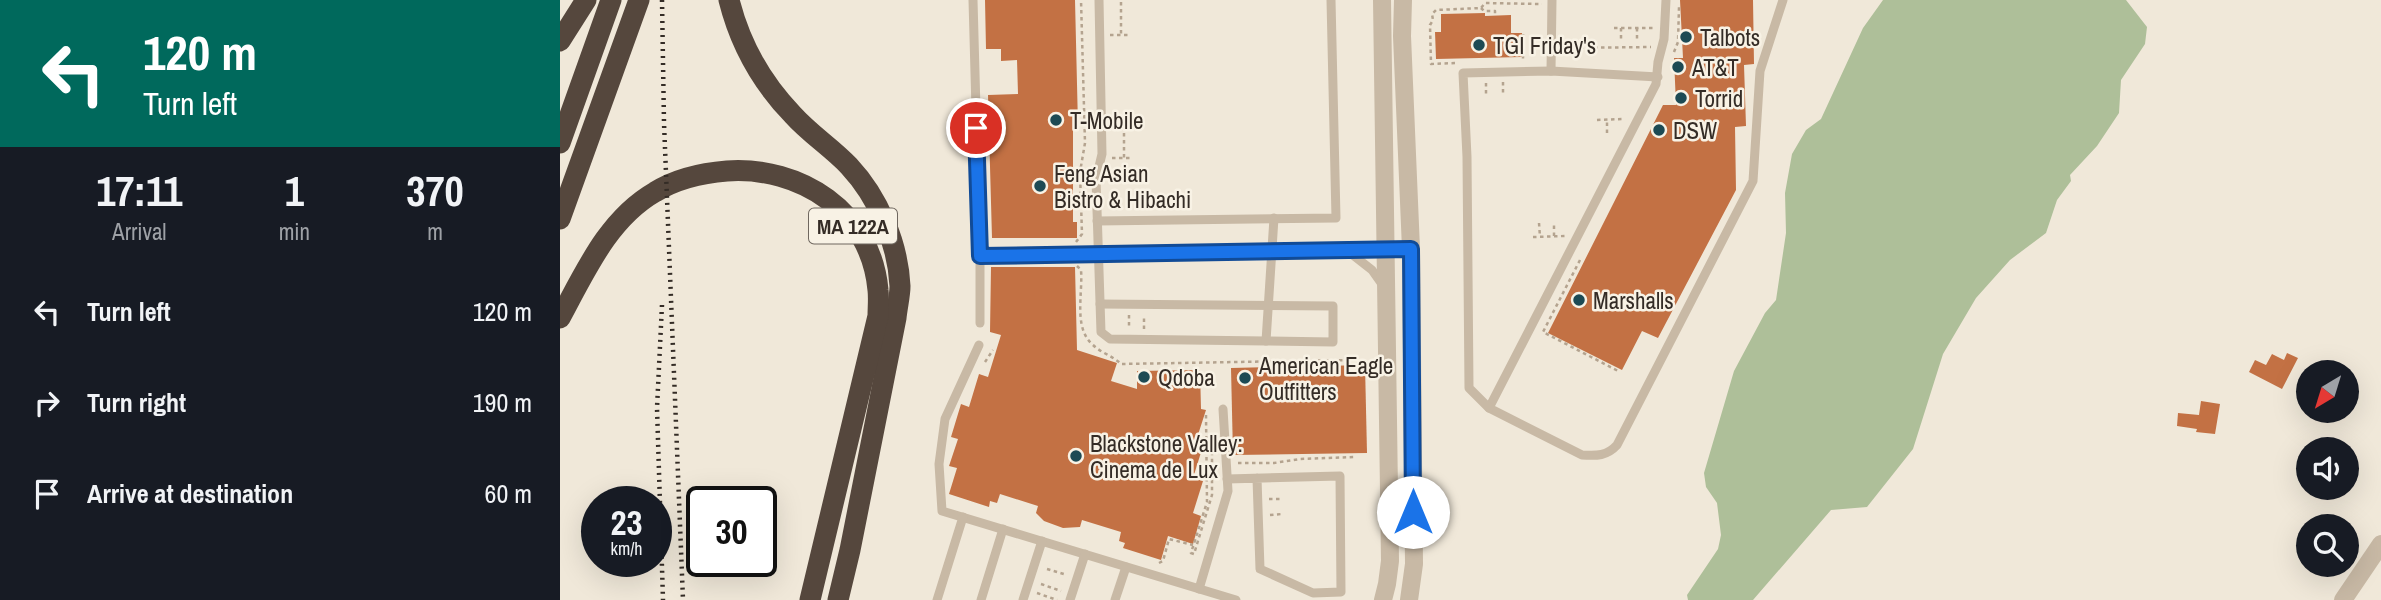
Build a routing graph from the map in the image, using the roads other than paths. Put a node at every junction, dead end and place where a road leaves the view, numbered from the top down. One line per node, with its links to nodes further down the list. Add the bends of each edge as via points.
1 (586, 0): 13 (highway)
2 (611, 0): 16 (highway)
3 (639, 0): 18 (highway)
4 (729, 0): 46 (highway, via 751,58 771,89 871,192 898,261 896,318)
5 (973, 0): 25 (lane)
6 (1099, 0): 19 (lane, via 1102,156 1096,179)
7 (1331, 0): 17 (lane, via 1336,218)
8 (1382, 0): 20 (street)
9 (1403, 0): 21 (street)
10 (1666, 0): 15 (lane)
11 (1783, 0): 33 (lane, via 1760,71 1753,181 1617,444 1599,456 1582,455)
12 (1552, 2): 14 (lane)
13 (560, 41)
14 (1551, 71): 15 (lane); 33 (lane, via 1463,73 1469,388)
15 (1658, 77): 33 (lane)
16 (560, 143)
17 (1273, 218): 19 (lane); 22 (lane)
18 (560, 219)
19 (1097, 221): 24 (lane)
20 (1385, 249): 21 (lane); 23 (lane); 26 (street)
21 (1411, 249): 53 (street, via 1414,564)
22 (1272, 250): 23 (lane); 24 (lane); 28 (lane)
23 (1349, 251): 26 (lane)
24 (1098, 254): 25 (lane); 27 (lane)
25 (980, 256): 30 (lane)
26 (1385, 288): 52 (street, via 1390,561)
27 (1100, 304): 28 (lane); 31 (lane, via 1101,332 1110,339)
28 (1269, 305): 31 (lane); 31 (lane, via 1333,306 1333,342)
29 (560, 318): 45 (highway, MA 122A, via 616,225 654,192 685,179 718,172 762,171 785,176 812,187 853,224 874,267 878,316)
30 (980, 323)
31 (1266, 341)
32 (979, 345): 37 (lane, via 945,419 941,440 942,511)
33 (1489, 408)
34 (1223, 409): 36 (lane)
35 (1257, 478): 35 (lane, via 1340,476 1341,592 1313,593 1260,569); 36 (lane)
36 (1227, 479): 43 (lane, via 1226,503)
37 (963, 517): 38 (lane); 47 (lane)
38 (1003, 529): 39 (lane); 48 (lane)
39 (1042, 541): 41 (lane); 49 (lane)
40 (2381, 544): 54 (street)
41 (1085, 554): 42 (lane); 44 (lane)
42 (1126, 567): 43 (lane); 50 (lane)
43 (1199, 589): 51 (lane)
44 (1071, 597)
45 (810, 600)
46 (838, 600)
47 (937, 600)
48 (981, 600)
49 (1023, 600)
50 (1115, 600)
51 (1236, 600)
52 (1383, 600)
53 (1409, 600)
54 (2343, 600)

